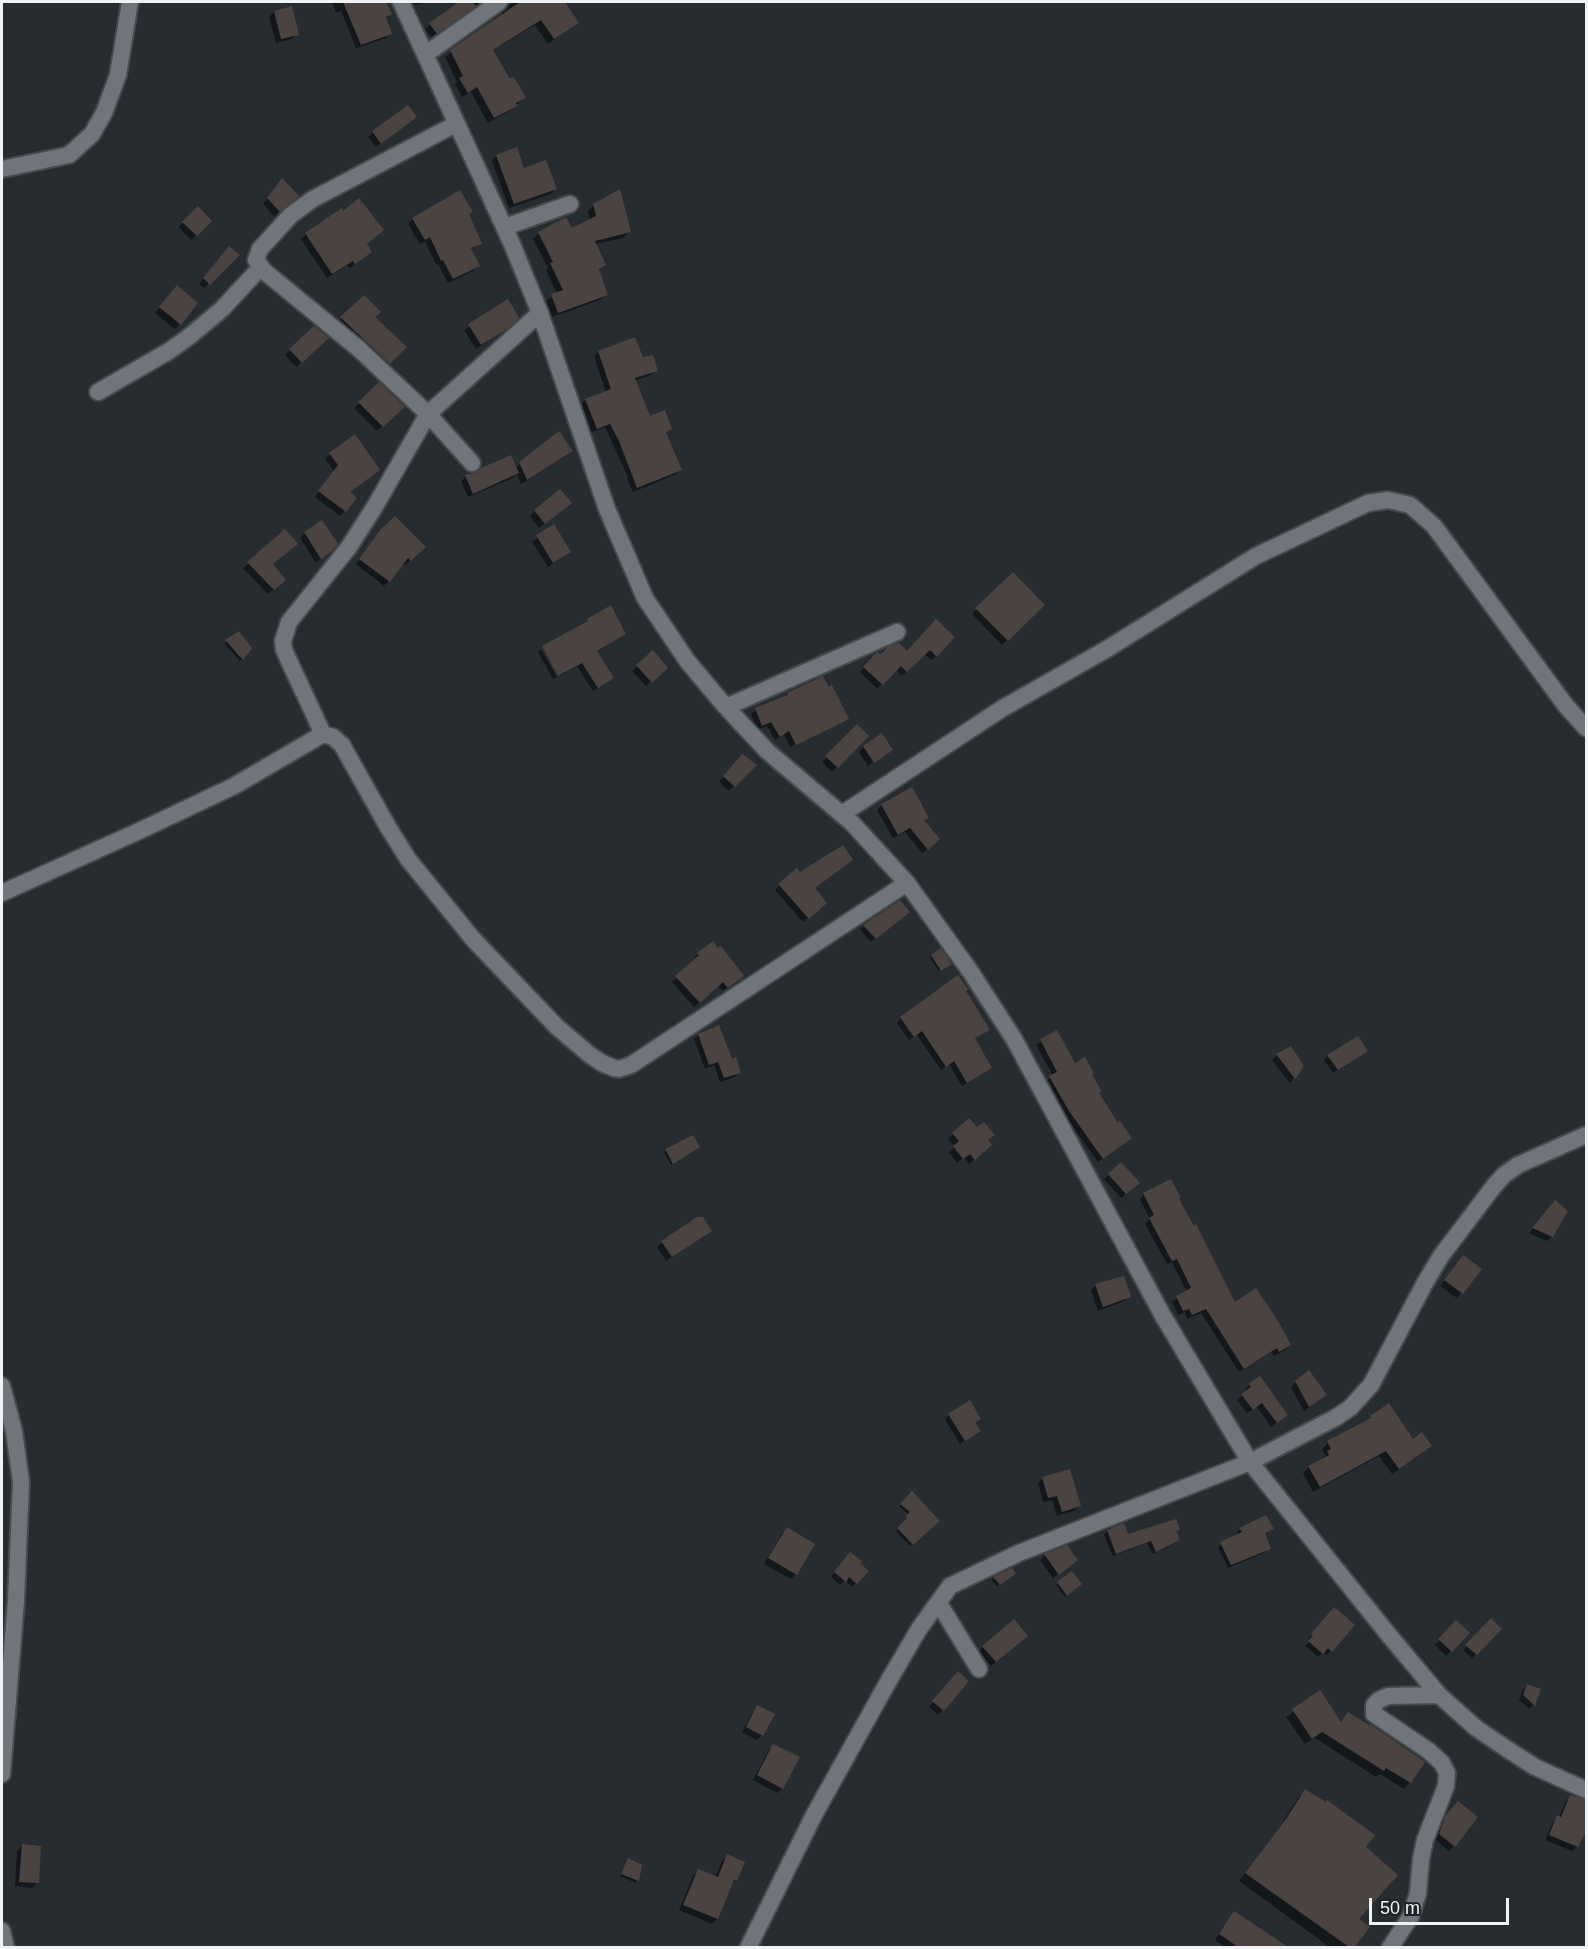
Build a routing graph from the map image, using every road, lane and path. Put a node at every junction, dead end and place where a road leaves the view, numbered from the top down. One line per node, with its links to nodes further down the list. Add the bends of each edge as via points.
1 (130, 2): 6 (street, via 118,75 92,134 69,155)
2 (401, 2): 4 (street)
3 (499, 2): 4 (street)
4 (426, 54): 5 (street)
5 (456, 124): 8 (street); 9 (street, via 313,199 291,215 261,249 256,260)
6 (2, 169)
7 (570, 204): 8 (street)
8 (505, 227): 10 (street)
9 (261, 267): 11 (street, via 190,336); 12 (street, via 359,349)
10 (540, 313): 12 (street); 15 (street, via 607,508 645,598 688,662)
11 (98, 392)
12 (428, 414): 13 (street); 17 (street, via 349,547 295,613 285,632 284,650)
13 (472, 463)
14 (897, 632): 15 (street)
15 (726, 707): 18 (street, via 767,751)
16 (1587, 728): 18 (street, via 1566,706 1434,526 1410,505 1388,500 1368,503 1256,555 1107,649 1003,708)
17 (323, 734): 19 (street, via 342,746 408,859 473,939 579,1047 614,1068 632,1065); 20 (street, via 234,786)
18 (842, 814): 19 (street)
19 (907, 883): 23 (street, via 1014,1039 1163,1316)
20 (2, 893)
21 (1587, 1135): 23 (street, via 1518,1165 1494,1186 1431,1273 1362,1397 1335,1418)
22 (2, 1386): 27 (street, via 14,1431 21,1482)
23 (1251, 1462): 24 (street, via 1019,1553 955,1582); 26 (street)
24 (938, 1602): 25 (street); 31 (street, via 814,1815)
25 (979, 1669)
26 (1439, 1695): 28 (street, via 1476,1728 1535,1767); 32 (street, via 1388,1696 1374,1705 1374,1714 1429,1751 1447,1773 1446,1786 1425,1840 1411,1916)
27 (2, 1774)
28 (1587, 1790)
29 (2, 1931): 30 (street)
30 (6, 1947)
31 (748, 1947)
32 (1390, 1947)

